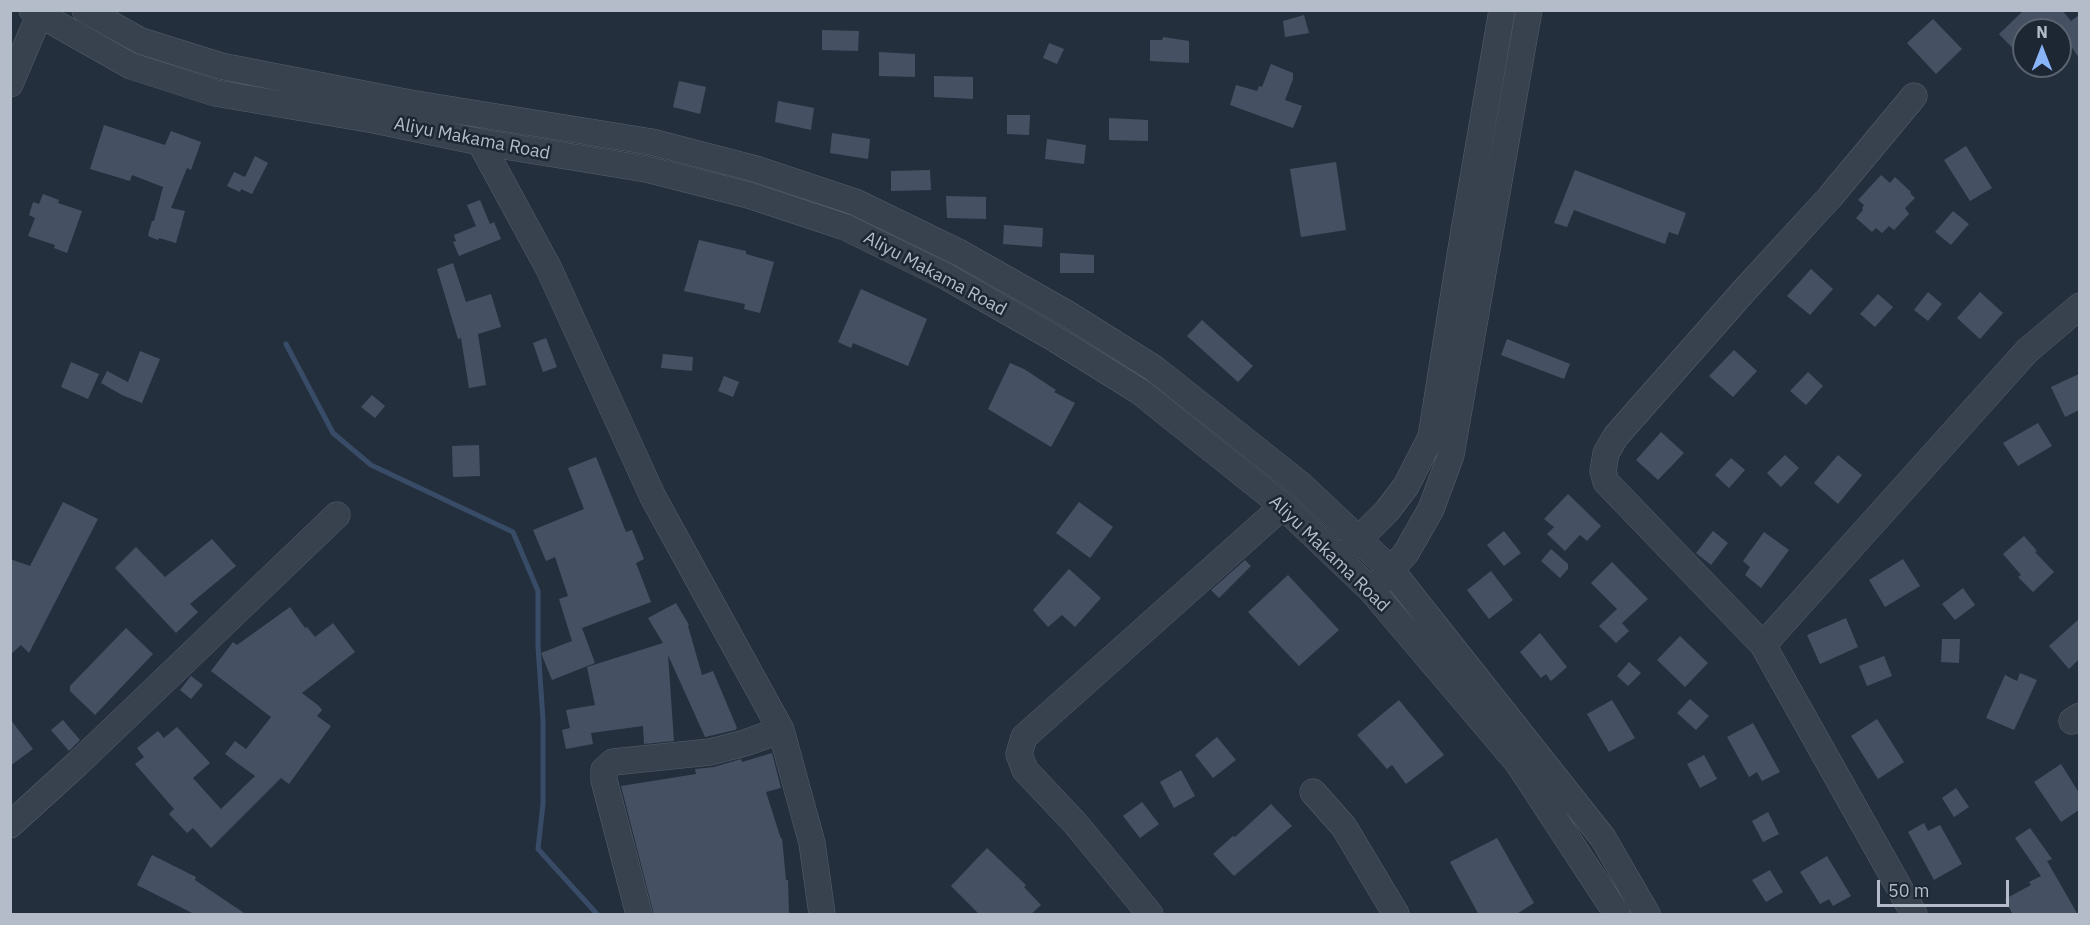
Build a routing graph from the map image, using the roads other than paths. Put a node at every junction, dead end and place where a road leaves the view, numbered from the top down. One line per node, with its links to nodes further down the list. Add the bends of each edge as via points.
1 (85, 10): 7 (street, Aliyu Makama Road, via 141,41)
2 (1502, 10): 13 (street, via 1431,437 1406,486)
3 (1529, 10): 15 (street, via 1451,455 1431,510 1406,553)
4 (35, 13): 5 (street); 7 (street, Aliyu Makama Road, via 131,66 215,93)
5 (10, 84)
6 (1914, 96): 17 (street, via 1830,197 1616,436 1606,453 1606,482)
7 (377, 108): 8 (street, Aliyu Makama Road)
8 (407, 115): 9 (street, Aliyu Makama Road); 13 (street, Aliyu Makama Road, via 652,142 756,168 855,202 970,258 1155,369 1301,485)
9 (480, 142): 11 (street, Aliyu Makama Road, via 646,169 748,195 845,227 947,277 1139,391); 18 (street, via 549,269 653,497)
10 (2079, 306): 17 (street, via 2026,351)
11 (1283, 506): 14 (street, Aliyu Makama Road); 23 (street, via 1024,737 1019,754 1025,770 1075,823)
12 (337, 515): 20 (street)
13 (1359, 539): 14 (street); 15 (street, Aliyu Makama Road)
14 (1339, 558): 16 (street, Aliyu Makama Road)
15 (1391, 570): 16 (street); 26 (street, Aliyu Makama Road, via 1604,838)
16 (1372, 591): 25 (street, Aliyu Makama Road, via 1518,763)
17 (1763, 645): 27 (street)
18 (781, 730): 21 (street, via 710,752 613,762 604,770); 22 (street, via 812,843)
19 (1313, 792): 24 (street, via 1344,827)
20 (10, 825)
21 (639, 915)
22 (822, 915)
23 (1150, 915)
24 (1396, 915)
25 (1617, 915)
26 (1647, 915)
27 (1914, 915)

